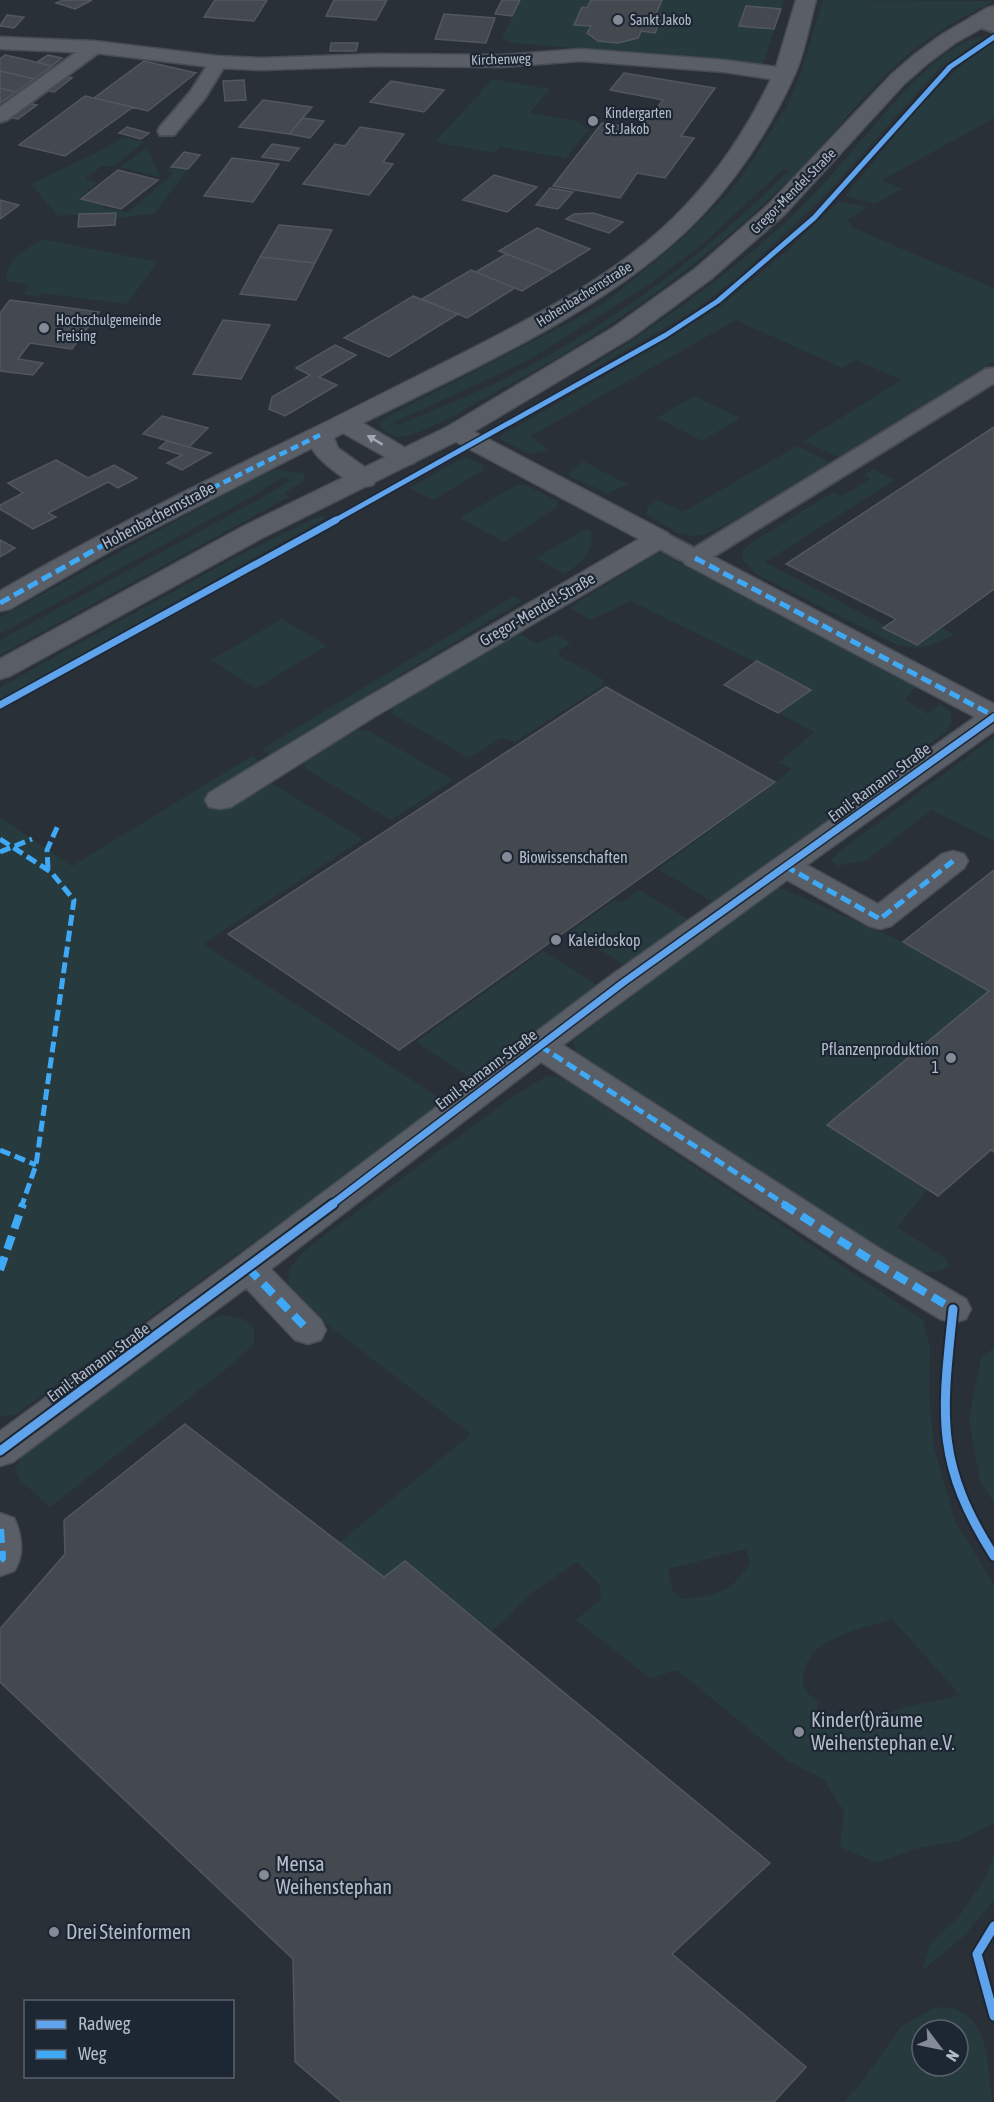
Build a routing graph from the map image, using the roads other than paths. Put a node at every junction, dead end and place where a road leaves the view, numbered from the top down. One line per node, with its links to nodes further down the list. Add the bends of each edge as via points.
1 (806, 0): 6 (street, Hohenbachernstraße)
2 (989, 20): 11 (street, Gregor-Mendel-Straße, via 948,39 898,79 810,176 703,274 623,332)
3 (0, 43): 4 (street, Kirchenweg)
4 (95, 47): 5 (street, Kirchenweg); 7 (lane)
5 (228, 68): 6 (street, Kirchenweg, via 500,61 581,55); 8 (lane, via 198,94)
6 (784, 74): 10 (street, Hohenbachernstraße, via 724,175 685,219 629,268 559,312)
7 (0, 116)
8 (167, 131)
9 (994, 374): 16 (lane)
10 (345, 423): 12 (street, Hohenbachernstraße); 13 (street, one-way to 10)
11 (456, 432): 13 (street, Gregor-Mendel-Straße); 15 (street)
12 (320, 435): 14 (street, via 326,452); 17 (street, Hohenbachernstraße, via 171,508)
13 (405, 458): 14 (street, Gregor-Mendel-Straße)
14 (364, 479): 18 (street, Gregor-Mendel-Straße, via 253,532)
15 (659, 538): 16 (lane, Emil-Ramann-Straße); 20 (street, Gregor-Mendel-Straße)
16 (695, 558): 19 (street, Emil-Ramann-Straße)
17 (0, 603)
18 (0, 670)
19 (994, 716): 22 (street, Emil-Ramann-Straße)
20 (220, 800)
21 (953, 861): 22 (street, via 880,919)
22 (785, 866): 23 (street, Emil-Ramann-Straße)
23 (540, 1046): 24 (street, Emil-Ramann-Straße); 25 (street, Emil-Ramann-Straße)
24 (248, 1268): 26 (street); 27 (street, Emil-Ramann-Straße)
25 (953, 1309)
26 (308, 1330)
27 (0, 1451)
28 (0, 1529): 29 (street)
29 (0, 1560)

